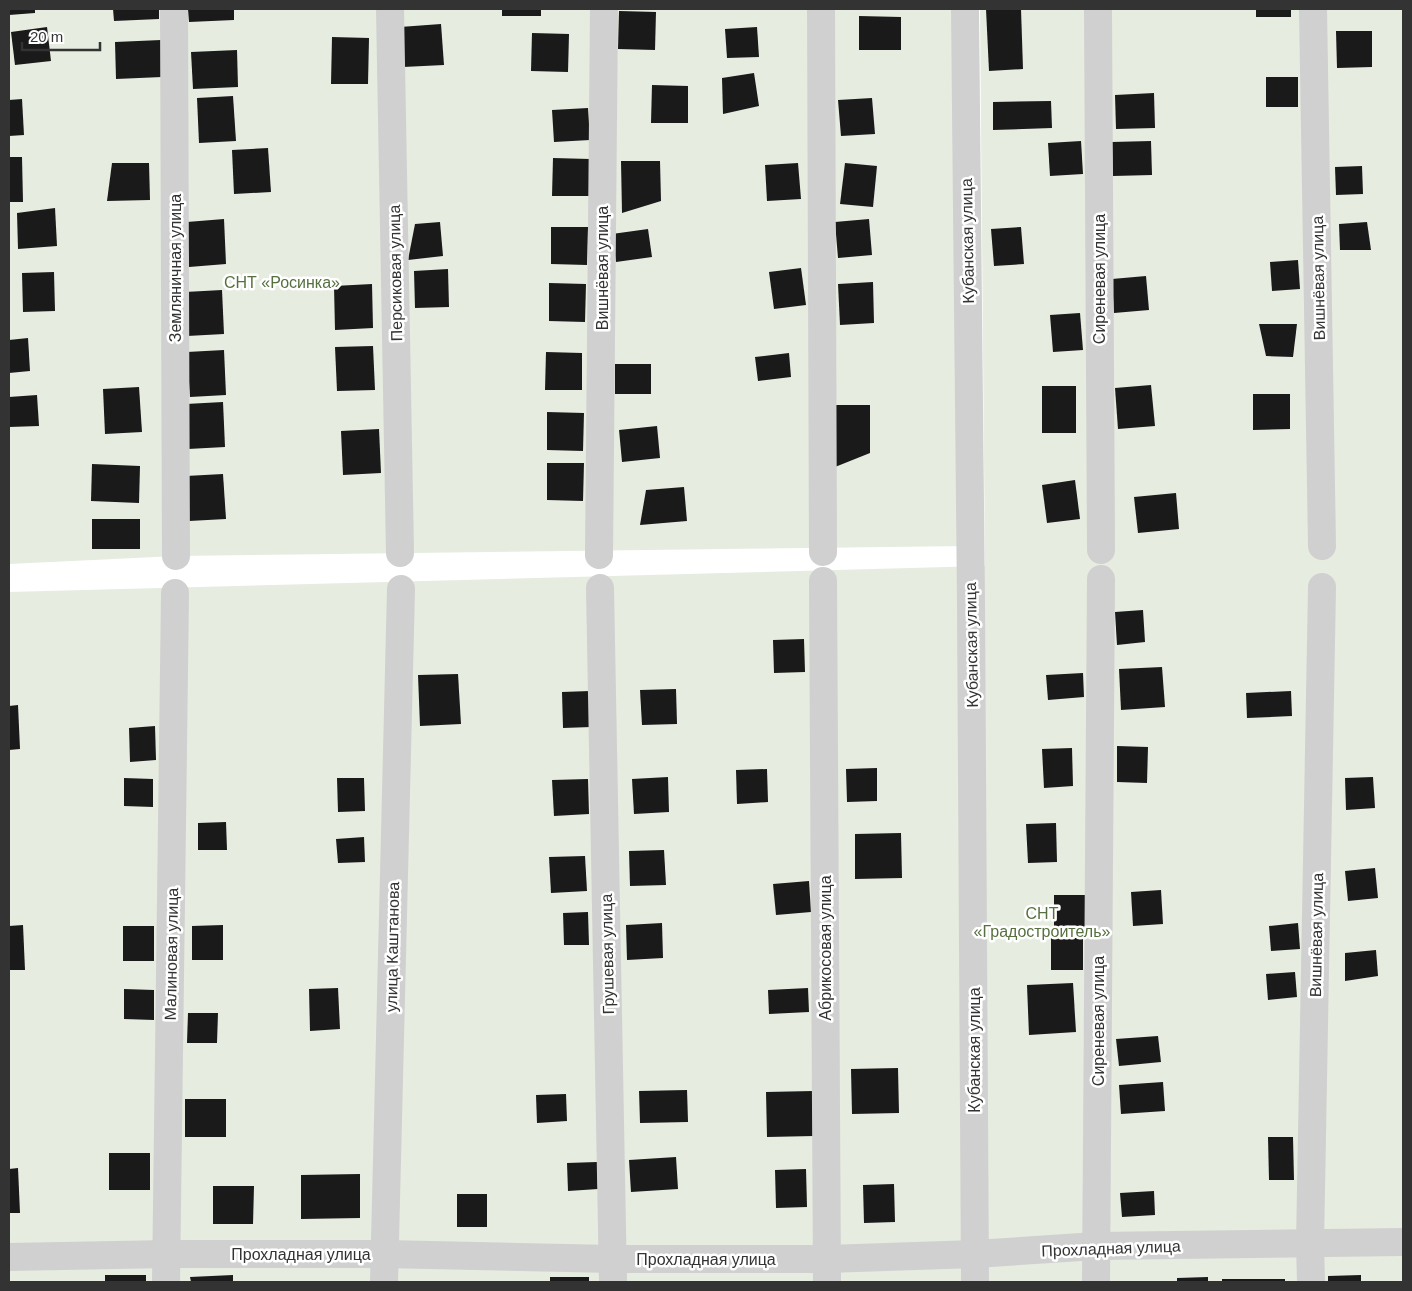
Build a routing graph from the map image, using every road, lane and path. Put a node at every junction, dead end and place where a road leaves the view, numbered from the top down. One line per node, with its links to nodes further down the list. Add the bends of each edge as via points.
1 (174, 9): 13 (street, Земляничная улица)
2 (390, 9): 8 (street, Персиковая улица)
3 (604, 9): 12 (street, Вишнёвая улица)
4 (821, 9): 11 (street)
5 (964, 9): 25 (street, Кубанская улица)
6 (1098, 9): 10 (street, Сиреневая улица)
7 (1313, 9): 9 (street, Вишнёвая улица)
8 (400, 545)
9 (1322, 546)
10 (1101, 550)
11 (823, 552)
12 (599, 555)
13 (176, 556)
14 (1101, 579): 22 (street, Сиреневая улица)
15 (823, 581): 27 (street, Абрикосовая улица)
16 (1322, 587): 21 (street, Вишнёвая улица)
17 (600, 588): 28 (street, Грушевая улица)
18 (175, 593): 23 (street, Малиновая улица)
19 (400, 600): 24 (street, улица Каштанова)
20 (1403, 1242): 21 (street, Прохладная улица)
21 (1310, 1244): 22 (street, Прохладная улица); 33 (street, Вишнёвая улица)
22 (1096, 1246): 25 (street, Прохладная улица); 32 (street, Сиреневая улица)
23 (168, 1254): 24 (street, Прохладная улица); 26 (street, Прохладная улица); 29 (street, Малиновая улица)
24 (385, 1254): 28 (street, Прохладная улица); 30 (street, улица Каштанова)
25 (975, 1254): 27 (street, Прохладная улица); 31 (street, Кубанская улица)
26 (9, 1257)
27 (827, 1270): 28 (street, Прохладная улица)
28 (614, 1271)
29 (166, 1282)
30 (384, 1282)
31 (975, 1282)
32 (1096, 1282)
33 (1311, 1282)

